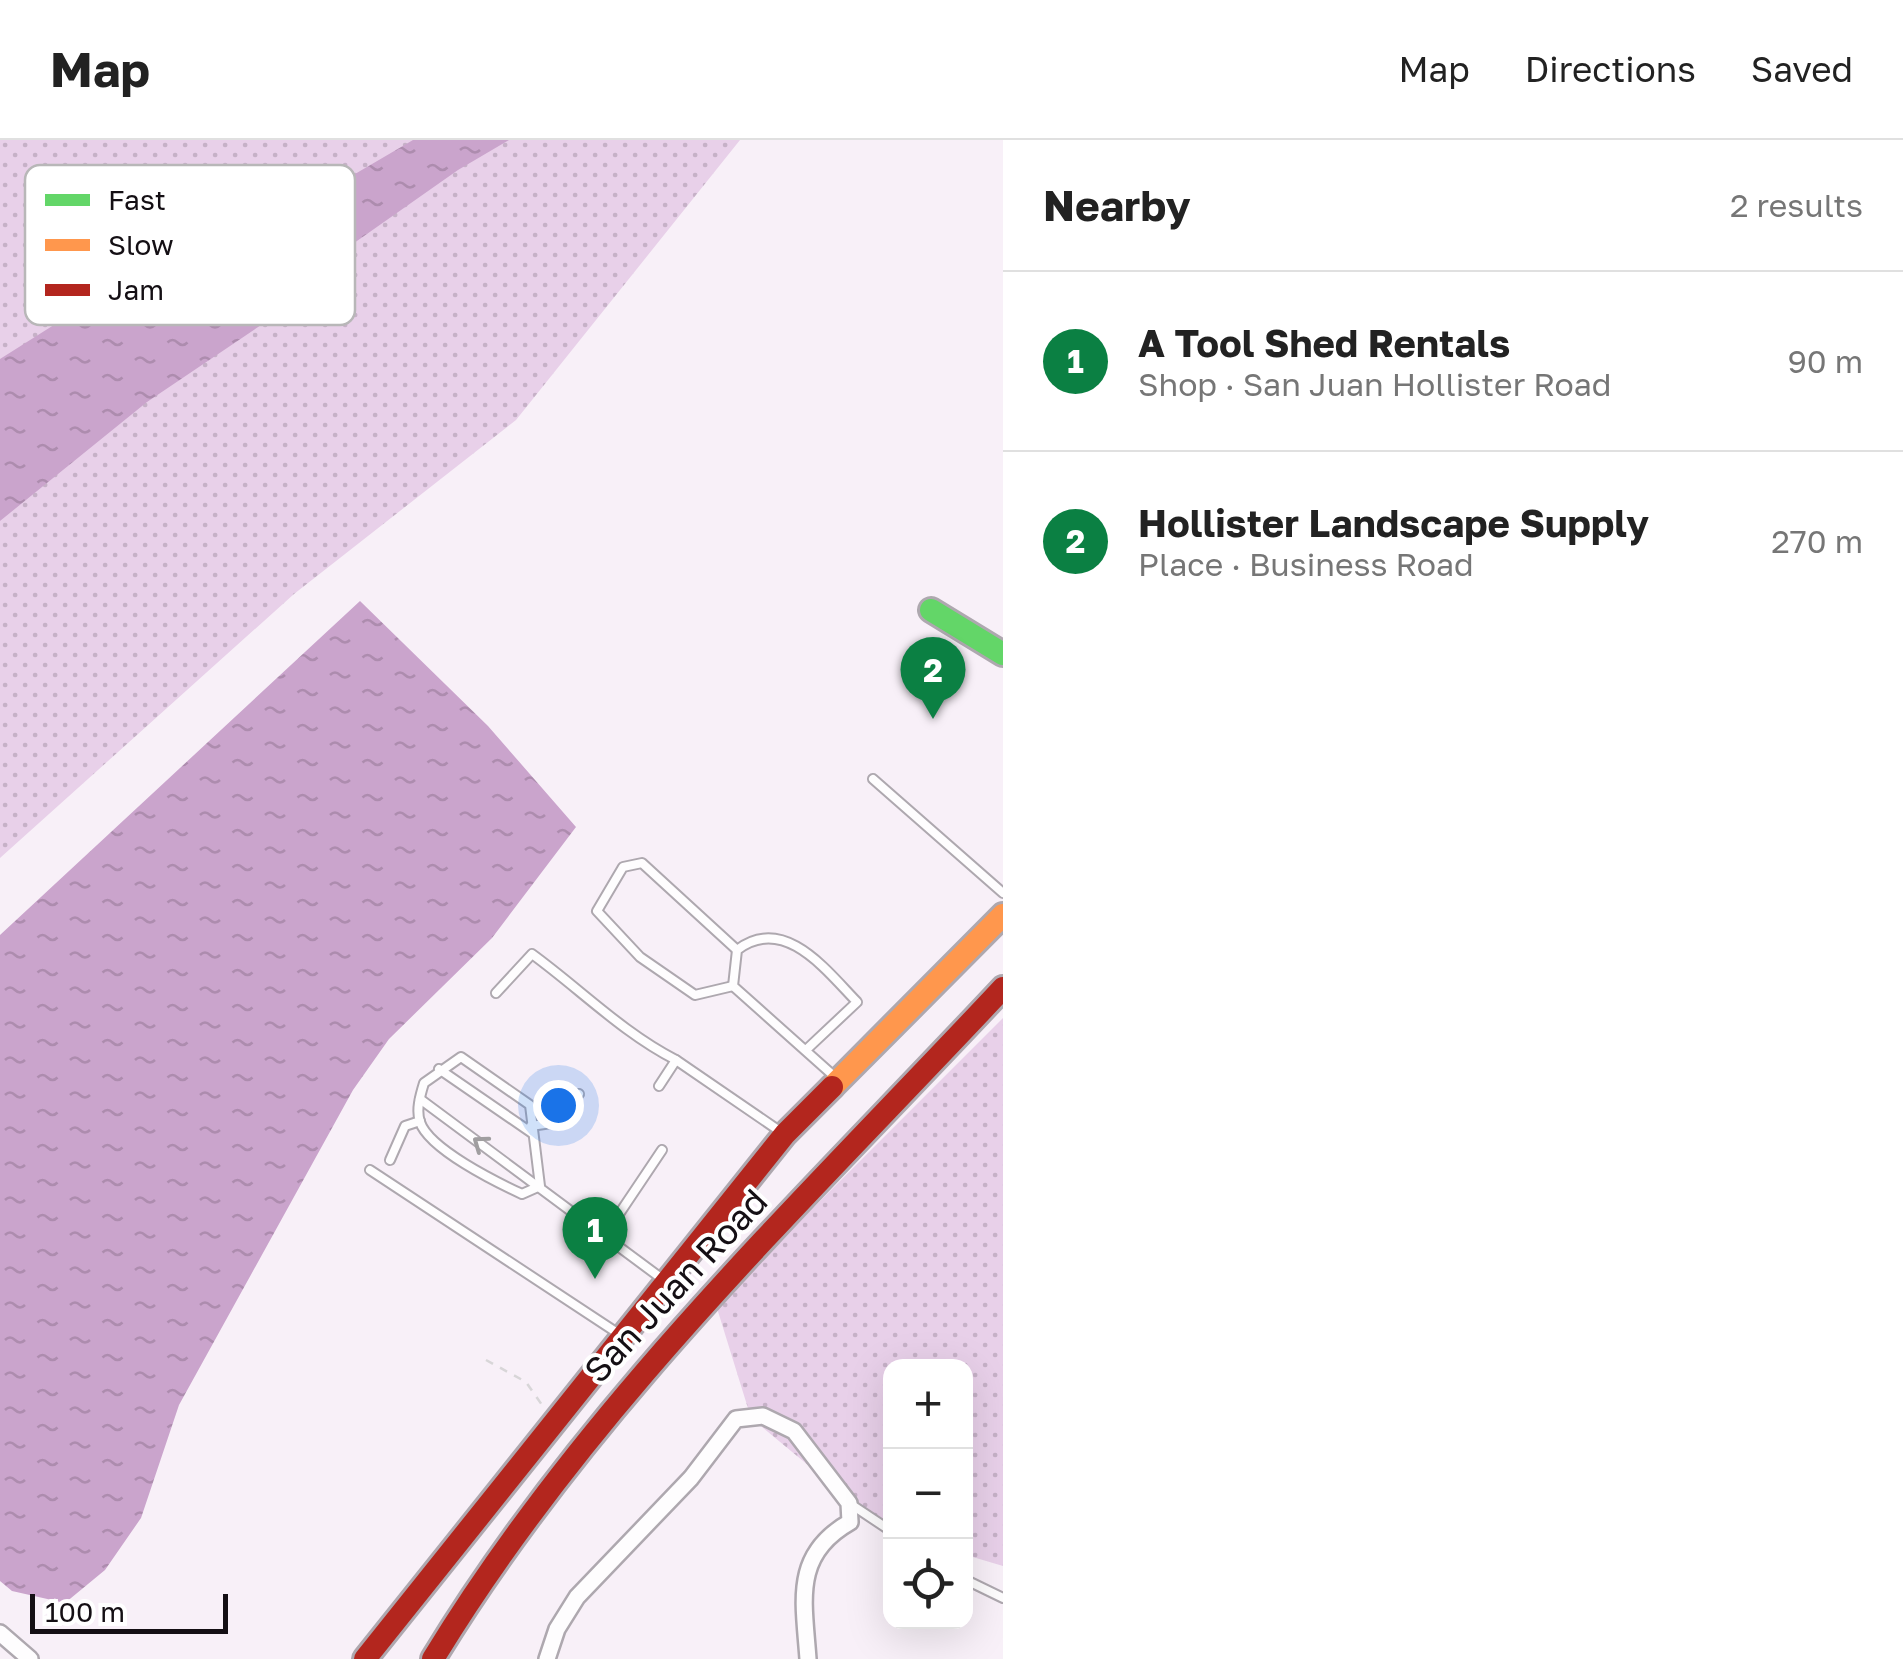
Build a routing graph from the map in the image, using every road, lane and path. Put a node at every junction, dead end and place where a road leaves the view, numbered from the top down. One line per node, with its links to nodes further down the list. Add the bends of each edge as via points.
1 (931, 610): 2 (street)
2 (1003, 654)
3 (873, 779): 4 (lane)
4 (1003, 894)
5 (1003, 915): 13 (street)
6 (737, 950): 7 (lane); 7 (lane, via 642,864 623,868 597,911 640,958 695,995); 10 (lane, via 762,938 789,940 857,1002)
7 (732, 986): 10 (lane)
8 (1003, 988): 36 (street, San Juan Road, via 611,1407 482,1578)
9 (496, 992): 11 (lane, via 532,954 639,1041)
10 (807, 1050): 13 (lane)
11 (676, 1060): 14 (lane); 19 (lane)
12 (440, 1069): 16 (lane, via 424,1084); 18 (lane); 18 (lane, via 461,1057 481,1068 530,1104)
13 (838, 1080): 19 (street)
14 (658, 1086)
15 (579, 1094): 18 (lane, via 558,1122)
16 (420, 1100): 17 (lane); 23 (lane, one-way to 16)
17 (420, 1121): 21 (lane, via 405,1126); 23 (lane, via 433,1142 504,1186 522,1194)
18 (532, 1130): 23 (lane)
19 (785, 1134): 25 (street)
20 (662, 1150): 24 (lane)
21 (390, 1160)
22 (370, 1170): 26 (lane)
23 (540, 1186): 24 (lane)
24 (605, 1235): 25 (lane)
25 (664, 1281): 26 (street)
26 (622, 1336): 28 (street)
27 (486, 1360): 28 (path, via 526,1382)
28 (554, 1422): 35 (street)
29 (849, 1503): 30 (lane); 37 (street, via 788,1426 764,1416 736,1419 691,1478 577,1598); 38 (street, via 850,1522 825,1536 807,1567)
30 (883, 1526)
31 (973, 1583): 32 (lane)
32 (1003, 1598)
33 (0, 1632): 34 (street)
34 (27, 1658)
35 (365, 1659)
36 (433, 1659)
37 (547, 1659)
38 (808, 1659)

